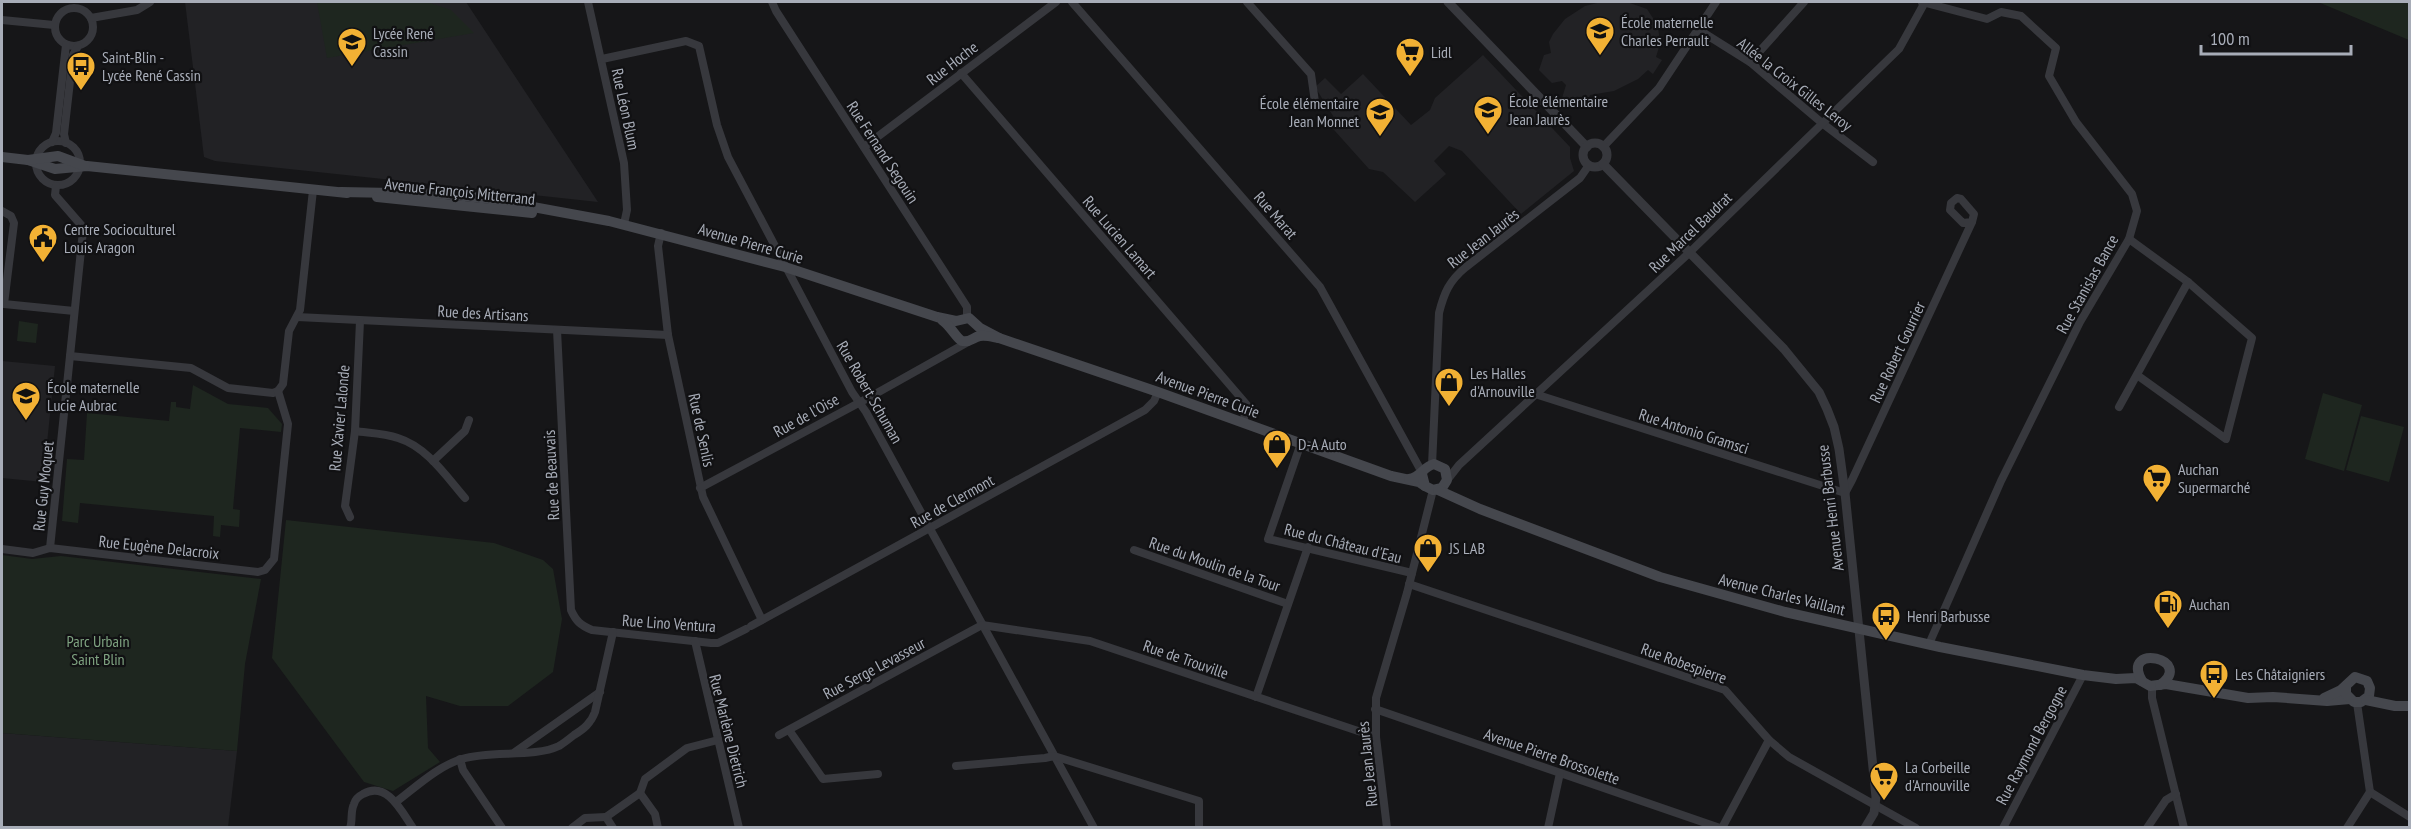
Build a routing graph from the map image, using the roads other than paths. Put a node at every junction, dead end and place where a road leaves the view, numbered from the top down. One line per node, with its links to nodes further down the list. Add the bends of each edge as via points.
1 (150, 2): 11 (street, via 137,10)
2 (588, 2): 17 (street, Rue Léon Blum)
3 (772, 2): 24 (street, Rue Fernand Segouin)
4 (1056, 2): 19 (street, Rue Hoche)
5 (1072, 2): 64 (street, Rue Marat, via 1320,287)
6 (1247, 2): 20 (street, via 1311,74)
7 (1448, 2): 25 (street)
8 (1716, 2): 14 (street)
9 (1804, 2): 18 (street)
10 (1924, 2): 21 (street, Rue Marcel Baudrat, via 1899,49); 39 (street, Rue Stanislas Bance, via 1987,19 2001,12 2021,16 2056,48 2049,75 2076,122 2132,194 2137,211)
11 (91, 18): 13 (street, via 81,9 68,9); 16 (street, via 93,33)
12 (2, 20): 13 (street)
13 (54, 25): 15 (street, via 56,36)
14 (1699, 30): 18 (street, Allée la Croix Gilles Leroy); 26 (street, via 1659,88)
15 (66, 45): 16 (street); 22 (street)
16 (78, 46): 23 (street, via 73,55)
17 (602, 59): 37 (street, Rue Léon Blum, via 624,163); 41 (street, Rue Robert Schuman, via 686,41 699,46 728,157)
18 (1750, 62): 21 (street, Allée la Croix Gilles Leroy)
19 (961, 73): 24 (street, Rue Hoche); 60 (street, Rue Lucien Lamart, via 1247,405)
20 (1315, 102)
21 (1822, 123): 29 (street, Allée la Croix Gilles Leroy); 40 (street, Rue Marcel Baudrat)
22 (52, 142): 23 (street); 28 (street, via 41,147)
23 (66, 142): 32 (street)
24 (864, 147): 47 (street, Rue Fernand Segouin, via 967,307)
25 (1587, 147): 26 (street, via 1597,143); 31 (street, via 1584,158)
26 (1603, 147): 30 (street, via 1607,153)
27 (7, 158): 28 (main road, Avenue François Mitterrand)
28 (33, 161): 32 (main road, Avenue François Mitterrand, via 55,169); 33 (street, Rue Guy Moquet, via 41,178)
29 (1873, 162)
30 (1603, 164): 31 (street); 40 (street, Avenue Henri Barbusse)
31 (1589, 165): 64 (street, Rue Jean Jaurès, via 1580,178 1453,278 1445,291)
32 (82, 166): 33 (street, via 71,180); 34 (main road, Avenue François Mitterrand)
33 (56, 186): 44 (street, Rue Guy Moquet, via 55,195 83,231)
34 (313, 190): 37 (main road, Avenue François Mitterrand); 45 (street)
35 (2, 211): 43 (street, via 14,223)
36 (1972, 222): 68 (street, Rue Robert Gourrier)
37 (624, 224): 38 (main road, Avenue Pierre Curie)
38 (661, 233): 41 (main road, Avenue Pierre Curie); 50 (street, Rue de Senlis, via 658,246)
39 (2129, 239): 42 (street); 86 (street, Rue Stanislas Bance, via 2080,321 2001,481)
40 (1689, 253): 56 (street, Rue Marcel Baudrat); 68 (street, Avenue Henri Barbusse, via 1784,349 1819,392 1834,427)
41 (785, 267): 47 (main road, Avenue Pierre Curie); 57 (street, Rue Robert Schuman)
42 (2188, 282): 53 (street); 53 (street, via 2252,338 2226,439)
43 (3, 304): 44 (street)
44 (74, 311): 52 (street, Rue Guy Moquet)
45 (297, 317): 46 (street, Rue des Artisans); 54 (street, via 289,331 283,384)
46 (360, 321): 48 (street, Rue des Artisans); 61 (street, Rue Xavier Lalonde)
47 (959, 326): 49 (main road, Avenue Pierre Curie, via 973,320); 49 (main road, Avenue Pierre Curie, via 962,341); 51 (street)
48 (557, 330): 50 (street, Rue des Artisans); 84 (street, Rue de Beauvais, via 571,610 581,626)
49 (975, 334): 51 (street, Rue de l'Oise); 55 (main road, Avenue Pierre Curie, via 999,338)
50 (669, 335): 66 (street, Rue de Senlis)
51 (956, 349): 57 (street, Rue de l'Oise)
52 (70, 356): 54 (street, via 191,368 228,388); 74 (street, Rue Guy Moquet)
53 (2137, 375): 58 (street)
54 (278, 391): 74 (street, Rue Eugène Delacroix, via 288,424 274,559 265,570)
55 (1158, 392): 60 (main road, Avenue Pierre Curie); 72 (street, Rue de Clermont, via 1145,410)
56 (1535, 394): 65 (street, Rue Marcel Baudrat); 68 (street, Rue Antonio Gramsci)
57 (860, 402): 66 (street, Rue de l'Oise); 72 (street, Rue Robert Schuman)
58 (2119, 407)
59 (469, 420): 63 (street, via 465,431)
60 (1243, 423): 62 (main road, Avenue Pierre Curie)
61 (355, 431): 63 (street, via 399,438); 71 (street, Rue Xavier Lalonde, via 345,506)
62 (1301, 443): 64 (main road, Avenue Pierre Curie); 73 (street, Rue du Château d'Eau, via 1268,539)
63 (433, 461): 69 (street)
64 (1419, 472): 65 (main road, via 1439,465); 67 (main road); 67 (main road, Avenue Pierre Curie, via 1421,483)
65 (1447, 476): 67 (main road, via 1444,487); 70 (main road)
66 (700, 488): 80 (street, Rue de Senlis)
67 (1432, 489): 70 (main road, Avenue Charles Vaillant); 77 (street, Rue Jean Jaurès)
68 (1845, 493): 83 (street, Avenue Henri Barbusse)
69 (465, 498)
70 (1461, 501): 83 (main road, Avenue Charles Vaillant, via 1672,581)
71 (350, 517)
72 (930, 528): 80 (street, Rue de Clermont); 81 (street, Rue Robert Schuman)
73 (1308, 547): 77 (street, Rue du Château d'Eau); 79 (street)
74 (50, 548): 75 (street, Rue Eugène Delacroix, via 33,553)
75 (2, 549)
76 (1134, 550): 79 (street, Rue du Moulin de la Tour)
77 (1412, 573): 78 (street, Rue Jean Jaurès)
78 (1409, 584): 101 (street, Rue Jean Jaurès); 106 (street, Rue Robespierre, via 1725,690)
79 (1288, 604): 96 (street)
80 (762, 620): 82 (street, Rue de Clermont)
81 (982, 625): 96 (street, Rue de Trouville, via 1090,641); 102 (street, Rue Serge Levasseur); 108 (street, Rue Robert Schuman)
82 (749, 628): 85 (street, Rue Lino Ventura, via 717,642)
83 (1859, 629): 86 (main road, Avenue Charles Vaillant); 117 (street, Avenue Henri Barbusse)
84 (613, 632): 85 (street, Rue Lino Ventura); 95 (street, Rue Lino Ventura)
85 (694, 641): 105 (street, Rue Marlène Dietrich)
86 (1929, 644): 89 (main road, Avenue Charles Vaillant)
87 (2140, 665): 88 (main road, via 2147,658 2157,657); 90 (main road, Avenue Charles Vaillant); 91 (main road, via 2138,671)
88 (2168, 669): 91 (main road, via 2167,678); 94 (main road, Avenue Charles Vaillant)
89 (2083, 675): 90 (main road, Avenue Charles Vaillant); 134 (street, Rue Raymond Bergogne)
90 (2106, 678): 91 (main road, Avenue Charles Vaillant, via 2136,678)
91 (2151, 684): 94 (main road, Avenue Charles Vaillant); 115 (street)
92 (2346, 686): 93 (main road, via 2351,679 2360,677); 97 (main road, Avenue Charles Vaillant, via 2331,696); 98 (main road, via 2346,694)
93 (2370, 688): 98 (main road); 99 (main road, via 2391,700)
94 (2197, 690): 97 (main road, Avenue Charles Vaillant)
95 (600, 692): 107 (street); 107 (street, Rue Lino Ventura, via 591,722 582,730 557,747)
96 (1257, 697): 104 (street, Rue de Trouville)
97 (2315, 699): 98 (main road, Avenue Charles Vaillant)
98 (2357, 701): 100 (main road, Avenue Charles Vaillant); 113 (street)
99 (2409, 702)
100 (2409, 706)
101 (1375, 709): 104 (street, Rue Jean Jaurès); 111 (street, Avenue Pierre Brossolette)
102 (789, 730): 103 (street, Rue Serge Levasseur); 112 (street, via 823,779)
103 (779, 735)
104 (1376, 737): 129 (street, Rue Jean Jaurès)
105 (718, 740): 114 (street, via 687,748 645,779); 126 (street, Rue Marlène Dietrich)
106 (1769, 740): 117 (street, Rue Robespierre, via 1789,757); 131 (street)
107 (515, 752): 109 (street, Rue Lino Ventura)
108 (1054, 756): 110 (street); 127 (street, Rue Robert Schuman); 128 (street, via 1199,801)
109 (460, 759): 116 (street, Rue Lino Ventura); 122 (street, via 462,770)
110 (956, 766)
111 (1560, 773): 130 (street); 131 (street, Avenue Pierre Brossolette)
112 (878, 774)
113 (2370, 792): 119 (street); 137 (street)
114 (640, 793): 118 (street); 125 (street, via 655,814)
115 (2176, 794): 135 (street, via 2166,800); 136 (street)
116 (396, 801): 120 (street, via 380,791 368,791 354,803); 121 (street)
117 (1875, 804): 132 (street, Avenue Henri Barbusse); 133 (street, Rue Robespierre)
118 (606, 817): 123 (street, via 585,818); 124 (street)
119 (2409, 817)
120 (350, 828)
121 (413, 828)
122 (502, 828)
123 (572, 828)
124 (613, 828)
125 (658, 828)
126 (739, 828)
127 (1094, 828)
128 (1199, 828)
129 (1387, 828)
130 (1548, 828)
131 (1721, 828)
132 (1865, 828)
133 (1916, 828)
134 (2003, 828)
135 (2147, 828)
136 (2184, 828)
137 (2347, 828)

